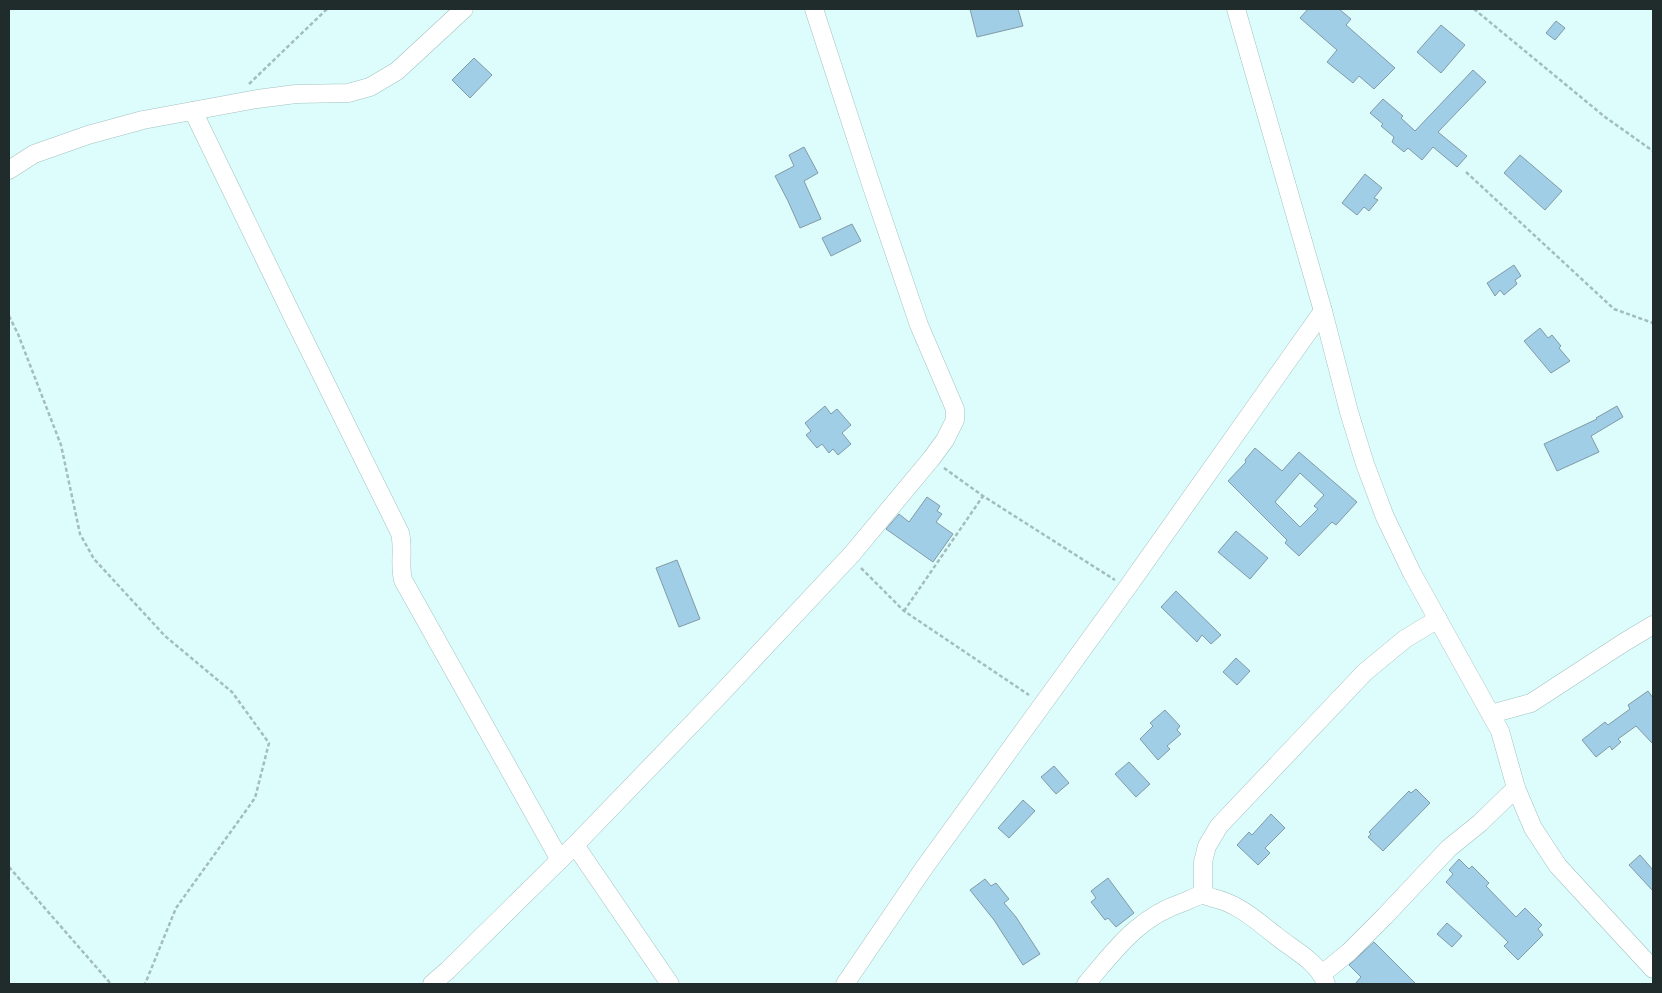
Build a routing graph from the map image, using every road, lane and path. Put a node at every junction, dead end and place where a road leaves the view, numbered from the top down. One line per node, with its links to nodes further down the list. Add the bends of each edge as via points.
1 (327, 9): 6 (path)
2 (464, 9): 6 (street, via 397,71 370,87 348,93 296,94)
3 (814, 9): 14 (street, via 919,325 955,409 945,440)
4 (1236, 9): 11 (street)
5 (1474, 9): 8 (path)
6 (229, 103): 7 (street)
7 (193, 111): 9 (street, via 88,135 34,154); 25 (street, via 400,533 404,580)
8 (1653, 151)
9 (9, 170)
10 (1466, 172): 13 (path, via 1614,309)
11 (1323, 312): 17 (street); 19 (street, via 1349,412 1385,517)
12 (9, 316): 31 (path, via 61,445 80,534 94,560 165,636 232,692 269,743 255,798 176,908)
13 (1653, 323)
14 (931, 459): 15 (path); 16 (street)
15 (983, 496): 17 (path); 18 (path)
16 (852, 554): 18 (path, via 862,569); 24 (street)
17 (1127, 588): 21 (street)
18 (904, 610): 21 (path)
19 (1438, 619): 22 (street); 27 (street, via 1405,639 1365,672 1219,826 1207,846 1203,862)
20 (1653, 625): 22 (street, via 1532,703)
21 (1043, 704): 34 (street)
22 (1491, 714): 23 (street, via 1500,731)
23 (1516, 788): 28 (street, via 1533,828 1558,866); 29 (street, via 1450,848)
24 (575, 845): 25 (street); 33 (street)
25 (560, 860): 32 (street)
26 (9, 867): 30 (path)
27 (1203, 895): 29 (street, via 1240,909 1312,962); 35 (street, via 1164,910 1132,931)
28 (1653, 969)
29 (1324, 979)
30 (111, 984)
31 (145, 984)
32 (432, 984)
33 (670, 984)
34 (845, 984)
35 (1086, 984)

